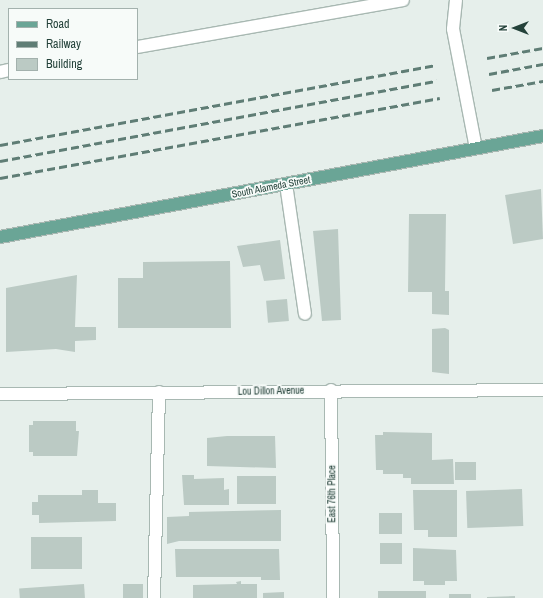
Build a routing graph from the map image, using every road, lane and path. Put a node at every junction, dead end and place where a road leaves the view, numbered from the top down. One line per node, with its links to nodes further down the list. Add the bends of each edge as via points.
1 (403, 0): 3 (street)
2 (456, 0): 5 (street, via 453,29)
3 (138, 47)
4 (543, 136): 5 (main road, South Alameda Street)
5 (476, 148): 6 (main road, South Alameda Street)
6 (286, 184): 7 (main road, South Alameda Street); 8 (street)
7 (0, 237)
8 (305, 314)
9 (331, 390): 10 (street, Lou Dillon Avenue); 11 (street, Lou Dillon Avenue); 14 (street, East 76th Place)
10 (543, 390)
11 (159, 392): 12 (street, Lou Dillon Avenue); 13 (street)
12 (0, 394)
13 (154, 598)
14 (333, 598)

